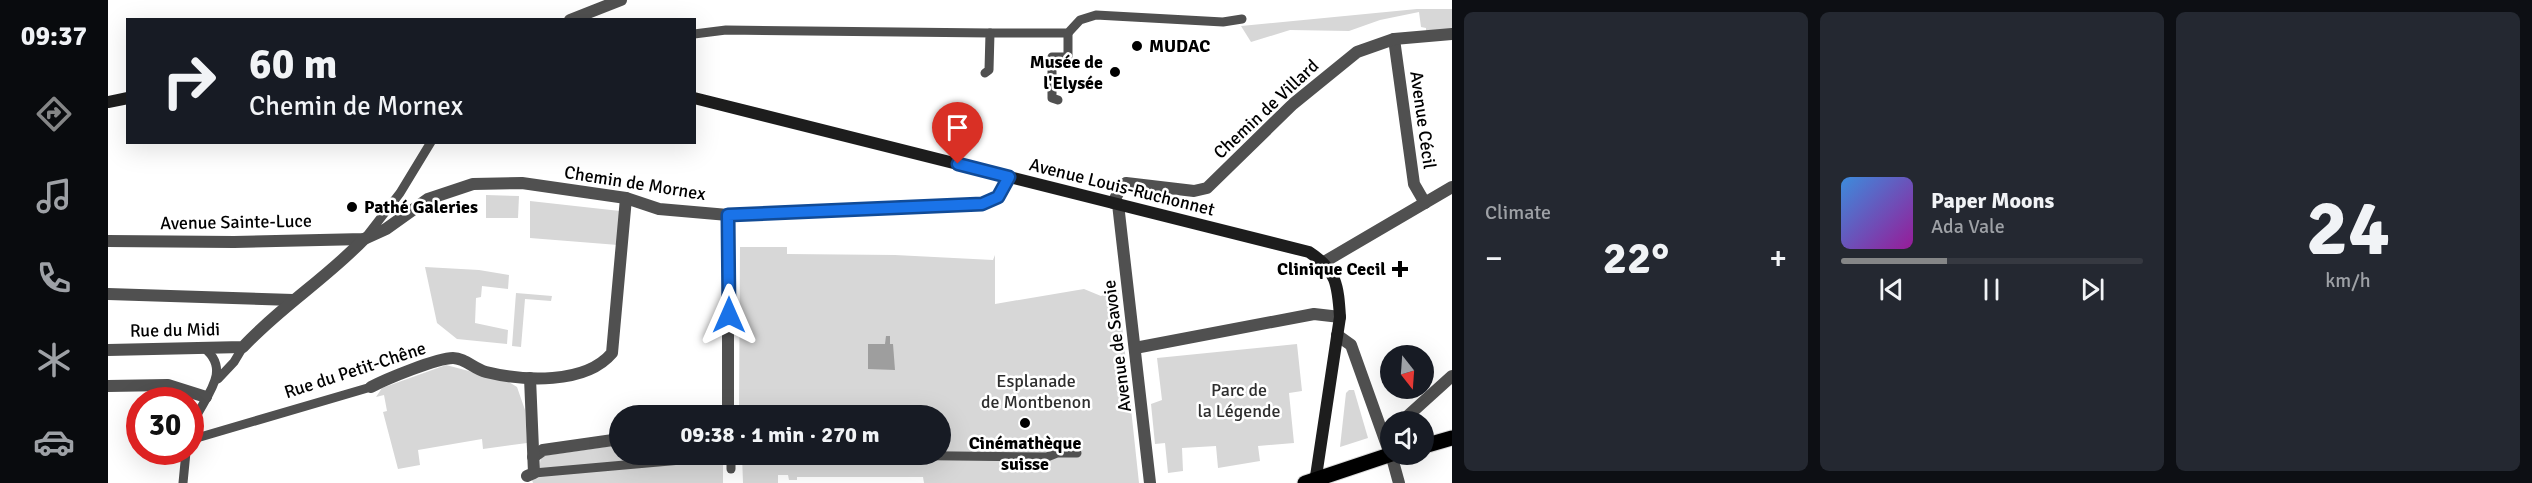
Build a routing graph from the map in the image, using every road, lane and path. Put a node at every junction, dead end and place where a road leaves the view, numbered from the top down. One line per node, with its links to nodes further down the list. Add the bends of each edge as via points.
1 (621, 0): 2 (street)
2 (575, 18)
3 (1242, 19): 5 (street, via 1223,22 1096,15 1080,20)
4 (990, 33): 5 (street); 6 (street, via 726,30); 9 (street, via 989,70)
5 (1068, 33): 12 (street, via 1068,57 1052,57 1052,98)
6 (696, 34)
7 (1452, 34): 8 (street, Chemin de Villard)
8 (1394, 39): 18 (street, Chemin de Villard, via 1344,60 1207,188 1194,191 1126,183); 19 (street, Avenue Cécil, via 1414,184)
9 (985, 73)
10 (126, 98): 13 (main road)
11 (696, 99): 15 (main road, Avenue Louis-Ruchonnet)
12 (1058, 100)
13 (108, 102)
14 (430, 144): 21 (street, via 400,193)
15 (1009, 177): 18 (main road, Avenue Louis-Ruchonnet); 20 (street, Chemin de Mornex, via 998,197 982,204)
16 (1452, 187): 19 (street)
17 (626, 198): 20 (street, Chemin de Mornex, via 659,209); 21 (street, Chemin de Mornex, via 522,183 474,184 428,199 386,230); 34 (street, Rue du Petit-Chêne, via 612,353 606,361 584,372)
18 (1116, 203): 23 (main road, Avenue Louis-Ruchonnet, via 1309,252); 30 (street, Avenue de Savoie)
19 (1425, 203): 23 (street)
20 (728, 215): 40 (street)
21 (364, 239): 22 (street, Avenue Sainte-Luce); 25 (street)
22 (108, 241)
23 (1324, 262): 26 (main road, via 1338,291)
24 (108, 294): 25 (street)
25 (293, 300): 28 (street)
26 (1340, 317): 27 (main road); 30 (street, via 1314,314)
27 (1337, 335): 42 (street, via 1351,345); 57 (main road)
28 (237, 347): 29 (street, Rue du Midi); 32 (street, via 220,356); 35 (street, via 234,362)
29 (204, 348): 31 (street, Rue du Midi); 32 (street)
30 (1135, 348): 59 (street, Avenue de Savoie)
31 (108, 350)
32 (218, 366): 35 (street)
33 (1452, 376): 41 (street)
34 (530, 378): 37 (street, Rue du Petit-Chêne, via 487,372 446,358); 49 (street)
35 (218, 379): 38 (street)
36 (108, 386): 38 (street, via 168,386)
37 (371, 387): 43 (street, Rue du Petit-Chêne)
38 (206, 397): 39 (street)
39 (204, 401)
40 (728, 405)
41 (1413, 411)
42 (1380, 424)
43 (204, 436)
44 (1452, 438): 46 (main road)
45 (609, 441): 49 (street, via 543,450)
46 (1434, 443)
47 (1077, 453): 48 (street, via 1047,457)
48 (951, 456)
49 (533, 457): 56 (street)
50 (1380, 458): 57 (main road)
51 (185, 465): 58 (street)
52 (625, 465): 56 (street)
53 (731, 465): 55 (street)
54 (1394, 465): 60 (street)
55 (731, 469)
56 (530, 474)
57 (1312, 481)
58 (183, 483)
59 (1150, 483)
60 (1399, 483)

